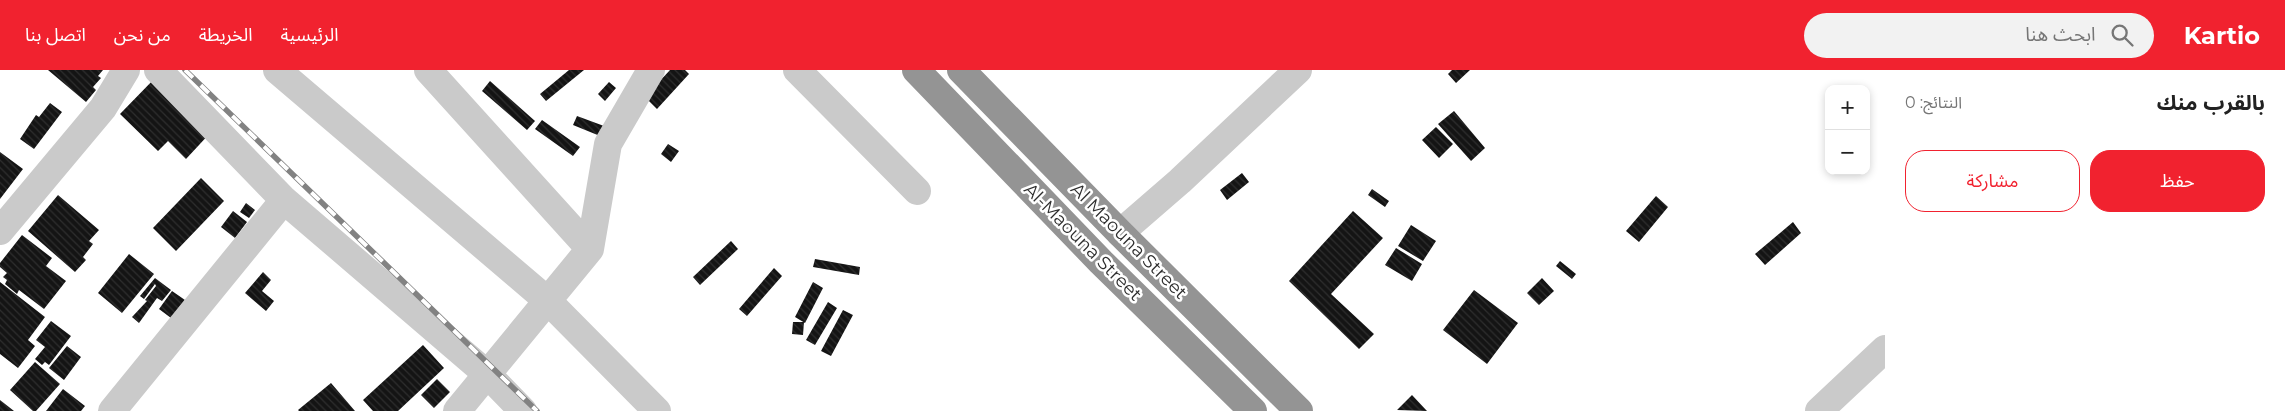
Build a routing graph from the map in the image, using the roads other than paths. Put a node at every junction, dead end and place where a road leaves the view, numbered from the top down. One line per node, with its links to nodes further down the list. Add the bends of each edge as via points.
1 (126, 70): 12 (street, via 103,108)
2 (158, 70): 11 (street)
3 (277, 70): 15 (street)
4 (428, 70): 14 (street)
5 (651, 70): 14 (street, via 608,144)
6 (797, 70): 10 (street)
7 (916, 70): 22 (highway, Al-Maouna Street, via 1102,262)
8 (961, 70): 13 (highway, Al Maouna Street)
9 (1298, 70): 13 (street)
10 (917, 191)
11 (284, 200): 17 (street); 18 (street)
12 (0, 231)
13 (1120, 233): 23 (highway, Al Maouna Street)
14 (590, 249): 15 (street)
15 (548, 301): 17 (street); 21 (street)
16 (1885, 349): 24 (street)
17 (487, 374): 19 (street); 20 (street)
18 (112, 411)
19 (458, 411)
20 (523, 411)
21 (657, 411)
22 (1254, 411)
23 (1299, 411)
24 (1819, 411)

